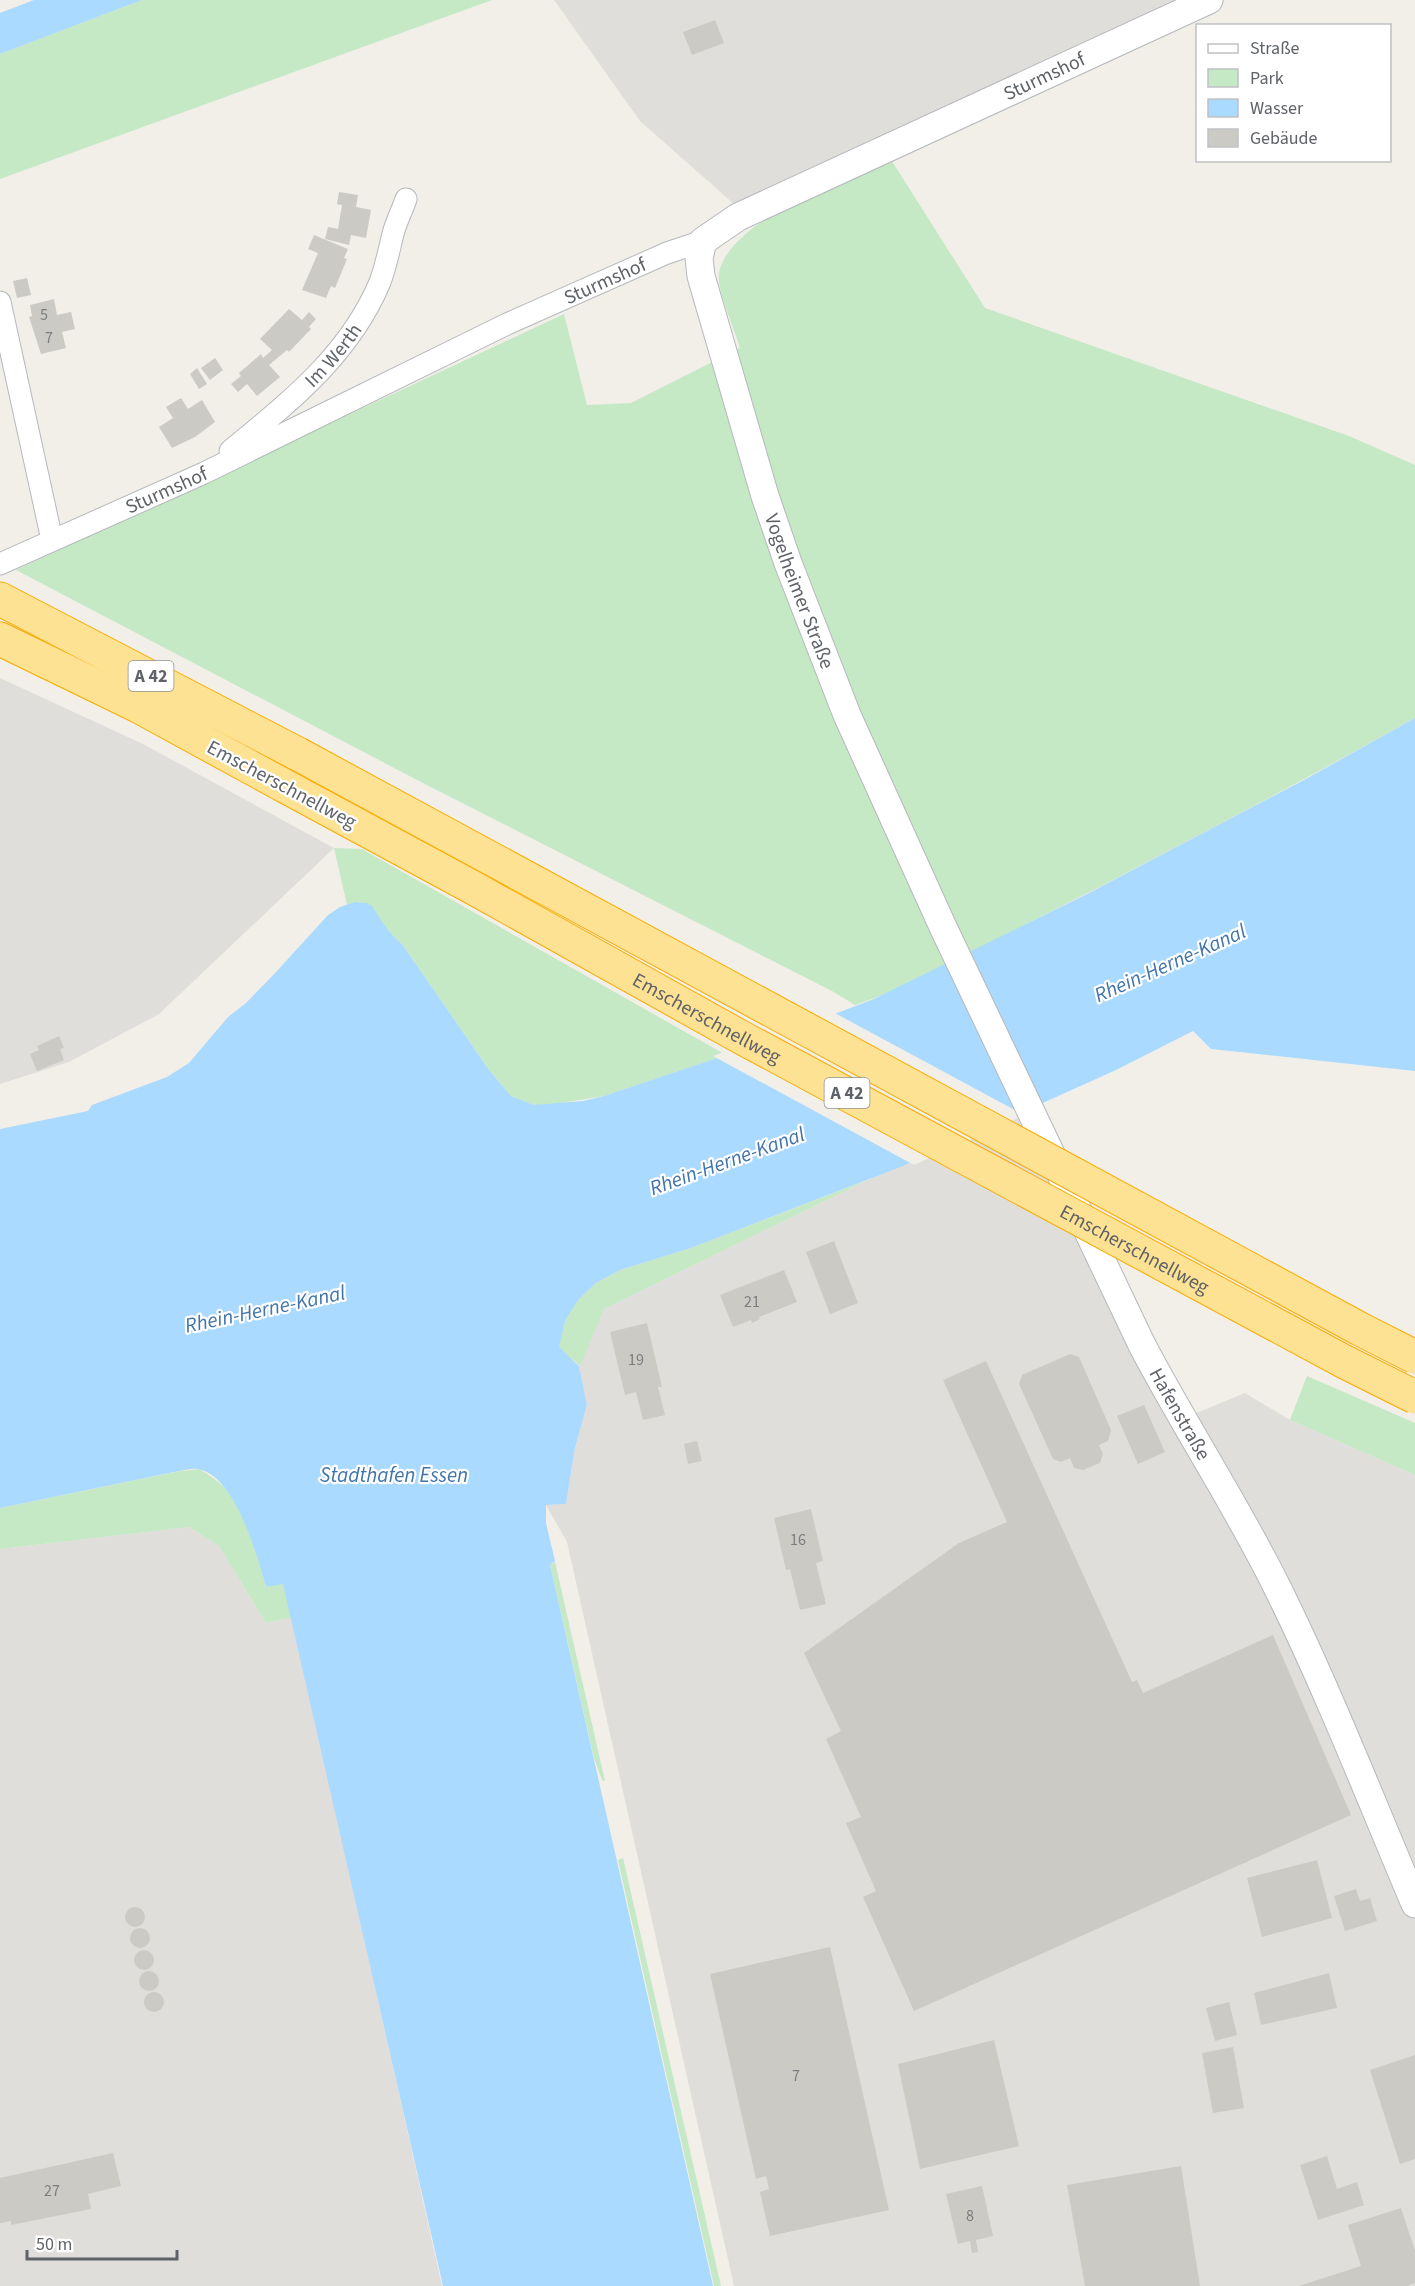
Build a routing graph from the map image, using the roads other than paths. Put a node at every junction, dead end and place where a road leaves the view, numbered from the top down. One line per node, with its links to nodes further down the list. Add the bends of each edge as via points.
1 (1209, 0): 3 (street, Sturmshof, via 738,217)
2 (406, 199): 5 (street, Im Werth, via 380,282 336,356)
3 (703, 241): 5 (street, Sturmshof, via 507,324); 10 (street, Vogelheimer Straße, via 699,258 701,276 788,563 846,715)
4 (0, 302): 6 (street)
5 (204, 473): 6 (street, Sturmshof)
6 (52, 540): 7 (street, Sturmshof)
7 (0, 564)
8 (1, 599): 11 (highway, Emscherschnellweg / A 42, bridge, via 298,754)
9 (0, 639): 12 (highway, Emscherschnellweg / A 42, bridge, via 138,706 737,1035)
10 (943, 927): 13 (street, Hafenstraße, via 1152,1364 1224,1485 1278,1588)
11 (1415, 1357)
12 (1415, 1397)
13 (1415, 1904)

